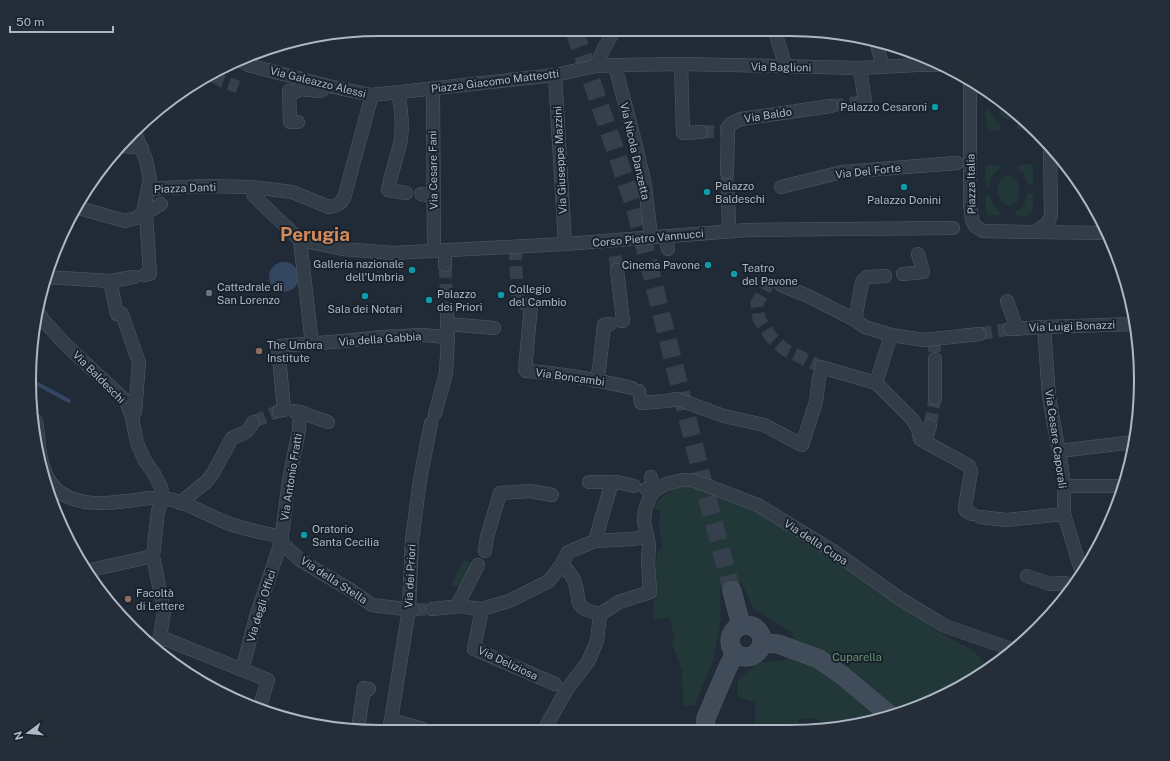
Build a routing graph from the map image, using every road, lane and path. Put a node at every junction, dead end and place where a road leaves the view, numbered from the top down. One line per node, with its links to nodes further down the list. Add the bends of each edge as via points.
1 (611, 36): 8 (street)
2 (778, 36): 9 (street)
3 (878, 48): 10 (street)
4 (917, 61): 10 (street, Via Baglioni)
5 (246, 64): 13 (street, Via Galeazzo Alessi)
6 (680, 64): 7 (street, Via Baglioni); 9 (street, Via Baglioni); 21 (street, via 683,132)
7 (617, 65): 8 (street, Piazza Giacomo Matteotti); 41 (street, Via Nicola Danzetta, via 645,185)
8 (596, 66): 12 (street, Piazza Giacomo Matteotti)
9 (786, 67): 11 (street, Via Baglioni)
10 (883, 67): 11 (street, Via Baglioni)
11 (860, 68): 18 (street, via 865,102)
12 (555, 75): 15 (street, Piazza Giacomo Matteotti); 43 (street, Via Giuseppe Mazzini)
13 (328, 86): 17 (street, Via Galeazzo Alessi); 20 (street, via 320,91 300,89 292,92 290,122)
14 (970, 87): 38 (street, Piazza Italia, via 970,190 974,226 983,231)
15 (433, 89): 16 (street, Piazza Giacomo Matteotti); 45 (street, Via Cesare Fani, via 427,195)
16 (398, 92): 17 (street, Piazza Giacomo Matteotti); 31 (street, via 401,105 400,140 388,190)
17 (372, 95): 28 (street, Piazza Danti, via 344,198 340,204 329,207 292,192)
18 (862, 102)
19 (831, 106): 27 (street, Via Baldo, via 741,119 732,123 726,131)
20 (298, 122)
21 (701, 132)
22 (137, 137): 24 (street, Piazza Danti)
23 (128, 146): 24 (street)
24 (142, 148): 30 (street, Piazza Danti, via 150,179)
25 (1050, 154): 38 (street, via 1051,216 1048,223)
26 (957, 163): 29 (street, Via Del Forte, via 842,172)
27 (727, 172)
28 (252, 187): 30 (street, Piazza Danti); 42 (street, via 254,196)
29 (782, 187)
30 (148, 189): 35 (street, Piazza Danti)
31 (406, 193)
32 (728, 193): 37 (street)
33 (160, 204): 35 (street, Piazza Danti)
34 (82, 209): 35 (street, Piazza Danti, via 125,221)
35 (145, 213): 52 (street, Piazza Danti, via 143,275)
36 (953, 228): 37 (street, Corso Pietro Vannucci)
37 (729, 231): 40 (street, Corso Pietro Vannucci)
38 (1035, 232): 39 (street)
39 (1100, 233)
40 (665, 236): 41 (street, Corso Pietro Vannucci); 44 (street)
41 (651, 237): 43 (street, Corso Pietro Vannucci)
42 (300, 240): 45 (street, Corso Pietro Vannucci, via 343,249 393,253); 65 (street)
43 (565, 244): 45 (street, Corso Pietro Vannucci)
44 (668, 249)
45 (440, 251): 47 (street)
46 (918, 254): 49 (street, via 923,272)
47 (445, 265)
48 (617, 270): 67 (street, via 623,321 604,325 599,370)
49 (903, 274)
50 (885, 276): 58 (street, via 867,277 862,282)
51 (52, 277): 52 (street)
52 (110, 281): 71 (street, via 118,314 122,314 139,362 135,412)
53 (780, 285): 58 (street)
54 (1007, 301): 60 (street, Via Luigi Bonazzi, via 1014,329)
55 (531, 305): 67 (street, Via Boncambi, via 526,372)
56 (447, 309): 62 (street, Via dei Priori)
57 (42, 318): 71 (street, Via Baldeschi, via 123,401)
58 (855, 320): 64 (street, via 865,327)
59 (1129, 324): 60 (street, Via Luigi Bonazzi)
60 (1044, 327): 77 (street, Via Cesare Caporali, via 1049,397)
61 (494, 328): 62 (street, Via della Gabbia)
62 (448, 330): 65 (street, Via della Gabbia, via 421,335); 102 (street, Via dei Priori, via 446,373 433,418 420,480 412,540)
63 (979, 334): 64 (street, via 924,340)
64 (891, 335): 68 (street)
65 (312, 344): 70 (street, Via della Gabbia, via 278,346 281,410)
66 (935, 359): 69 (street)
67 (595, 381): 68 (street, Via Boncambi, via 666,401 677,399 724,416 764,425 802,445 816,402 821,368)
68 (876, 383): 75 (street, via 913,420 920,439)
69 (935, 398)
70 (300, 412): 73 (street); 90 (street, Via Antonio Fratti)
71 (132, 418): 85 (street, Via Baldeschi, via 137,444 161,487)
72 (253, 422): 86 (street, via 249,430 232,438 207,481)
73 (328, 422)
74 (930, 426): 75 (street)
75 (924, 441): 87 (street, via 969,466 971,472 966,511 976,516 1006,520)
76 (1128, 443): 77 (street)
77 (1059, 451): 82 (street, Via Cesare Caporali)
78 (590, 482): 79 (street)
79 (612, 482): 81 (street); 89 (street)
80 (52, 485): 85 (street, Via della Stella, via 69,498 88,503)
81 (646, 486): 88 (street, via 650,497 644,521); 108 (street, Via della Cupa, via 692,480 758,505 833,551 898,598 945,626)
82 (1064, 486): 83 (street); 87 (street, Via Cesare Caporali)
83 (1117, 486)
84 (552, 495): 91 (street, via 530,491 500,493)
85 (163, 498): 86 (street, Via della Stella); 92 (street, via 158,511)
86 (180, 503): 90 (street, Via della Stella, via 226,522 278,536)
87 (1064, 514): 95 (street, Via Cesare Caporali)
88 (647, 537): 89 (street); 104 (street, via 650,592 620,602)
89 (595, 541): 93 (street, via 568,552)
90 (281, 542): 102 (street, Via della Stella, via 300,560 352,590 372,605); 110 (street, Via degli Offici, via 256,617)
91 (485, 551)
92 (153, 556): 96 (street); 106 (street, via 164,611)
93 (562, 564): 103 (street, via 549,581 509,601); 104 (street, via 573,579 578,604 582,608)
94 (478, 565): 100 (street)
95 (1081, 565)
96 (92, 570)
97 (1027, 576): 98 (street, via 1050,584)
98 (1064, 584)
99 (732, 591): 105 (street)
100 (461, 607): 101 (street); 103 (street)
101 (432, 608)
102 (411, 609): 116 (street, Via dei Priori)
103 (482, 609): 111 (street, Via Deliziosa, via 474,649)
104 (601, 614): 111 (street, via 597,641 588,662)
105 (741, 625): 107 (street, via 752,625 756,628 762,637); 109 (street, via 733,630 729,640)
106 (158, 643): 110 (street)
107 (762, 643): 109 (street, via 754,655 744,657); 114 (street, via 778,644 819,659 843,676)
108 (1007, 648)
109 (735, 653): 118 (street, via 726,669)
110 (242, 670): 113 (street, via 268,680)
111 (562, 687): 117 (street)
112 (369, 689): 115 (street, via 364,688)
113 (261, 703)
114 (882, 712)
115 (359, 724)
116 (390, 724)
117 (546, 725)
118 (705, 725)

